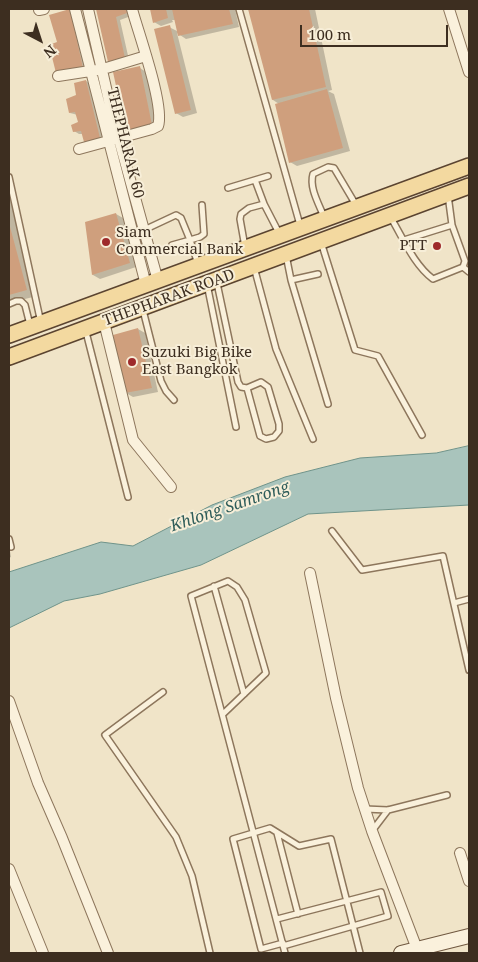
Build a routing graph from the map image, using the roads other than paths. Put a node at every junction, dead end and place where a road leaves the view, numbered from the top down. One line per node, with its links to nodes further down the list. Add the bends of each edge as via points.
1 (75, 9): 8 (street, THEPHARAK 60)
2 (88, 9): 7 (street, THEPHARAK 60)
3 (132, 9): 6 (street)
4 (240, 9): 29 (lane)
5 (449, 9): 9 (street)
6 (146, 56): 7 (street); 11 (street, via 160,120 152,130)
7 (103, 69): 8 (street); 11 (street, THEPHARAK 60)
8 (91, 72): 10 (street); 12 (street, THEPHARAK 60)
9 (469, 72)
10 (58, 76)
11 (119, 138): 12 (street); 17 (street, THEPHARAK 60)
12 (109, 142): 13 (street); 18 (street, THEPHARAK 60)
13 (78, 149)
14 (469, 166): 25 (main road, THEPHARAK ROAD)
15 (268, 176): 19 (lane)
16 (9, 177): 49 (lane)
17 (130, 177): 18 (street); 30 (street, THEPHARAK 60)
18 (118, 180): 45 (street, THEPHARAK 60)
19 (255, 180): 21 (lane); 23 (lane)
20 (469, 186): 22 (main road, THEPHARAK ROAD)
21 (228, 188)
22 (448, 194): 26 (main road, THEPHARAK ROAD); 28 (lane)
23 (264, 204): 31 (lane); 36 (lane, via 241,214)
24 (202, 205): 32 (lane, via 204,234)
25 (358, 208): 27 (main road, THEPHARAK ROAD); 27 (lane, via 334,168 328,168 314,174 311,180)
26 (390, 216): 33 (lane); 34 (main road, THEPHARAK ROAD)
27 (325, 220): 29 (main road, THEPHARAK ROAD)
28 (452, 225): 33 (lane); 40 (lane, via 465,261)
29 (302, 229): 31 (main road, THEPHARAK ROAD)
30 (144, 230): 32 (lane, via 176,215 181,218); 45 (street, THEPHARAK 60)
31 (280, 237): 36 (main road, THEPHARAK ROAD)
32 (190, 240): 35 (lane); 38 (lane)
33 (404, 240): 40 (lane, via 433,279)
34 (321, 241): 37 (main road, THEPHARAK ROAD); 57 (lane, via 355,350 378,356)
35 (172, 245)
36 (245, 250): 38 (main road, THEPHARAK ROAD)
37 (286, 255): 39 (main road, THEPHARAK ROAD); 43 (lane)
38 (199, 266): 45 (main road, THEPHARAK ROAD)
39 (254, 266): 44 (main road, THEPHARAK ROAD); 58 (lane, via 276,349)
40 (463, 267): 41 (lane)
41 (469, 272)
42 (318, 274): 43 (lane)
43 (291, 280): 55 (lane)
44 (212, 282): 47 (main road, THEPHARAK ROAD); 53 (lane, via 238,382); 56 (lane)
45 (152, 283): 49 (main road, THEPHARAK ROAD)
46 (9, 304): 49 (lane, via 21,301)
47 (142, 308): 48 (main road, THEPHARAK ROAD); 54 (lane, via 161,381)
48 (104, 322): 50 (main road, THEPHARAK ROAD); 59 (street, via 133,440)
49 (36, 325): 51 (main road, THEPHARAK ROAD)
50 (85, 329): 52 (main road, THEPHARAK ROAD); 60 (lane)
51 (9, 335)
52 (9, 357)
53 (247, 388): 53 (lane, via 260,436 266,439 274,437 279,431 279,424 268,387 261,382)
54 (174, 400)
55 (328, 404)
56 (236, 427)
57 (422, 435)
58 (313, 439)
59 (170, 487)
60 (128, 497)
61 (332, 531): 67 (lane, via 362,570 443,556)
62 (9, 539): 63 (lane)
63 (10, 547)
64 (310, 573): 74 (street, via 336,698)
65 (214, 586): 70 (lane); 70 (lane, via 228,582 237,587 245,600 266,674); 72 (lane, via 192,596)
66 (469, 599): 67 (lane)
67 (454, 603): 68 (lane)
68 (469, 670)
69 (163, 692): 91 (lane, via 106,735 176,837 192,876)
70 (244, 694): 72 (lane)
71 (9, 701): 90 (street, via 38,783)
72 (223, 714): 77 (lane)
73 (448, 795): 75 (lane)
74 (366, 809): 75 (lane); 76 (street)
75 (388, 810): 76 (lane)
76 (372, 831): 88 (street)
77 (254, 832): 78 (lane, via 270,828); 84 (lane); 87 (lane, via 233,839 261,949)
78 (277, 832): 82 (lane, via 299,846 331,839); 83 (lane)
79 (460, 853): 81 (street)
80 (9, 869): 89 (street)
81 (469, 881)
82 (348, 902): 83 (lane); 85 (lane); 85 (lane, via 381,892 388,916)
83 (298, 914): 84 (lane)
84 (277, 919): 87 (lane)
85 (353, 926): 87 (lane); 93 (lane)
86 (469, 936): 88 (main road)
87 (283, 944): 92 (lane)
88 (408, 952)
89 (43, 953)
90 (108, 953)
91 (210, 953)
92 (285, 953)
93 (360, 953)

